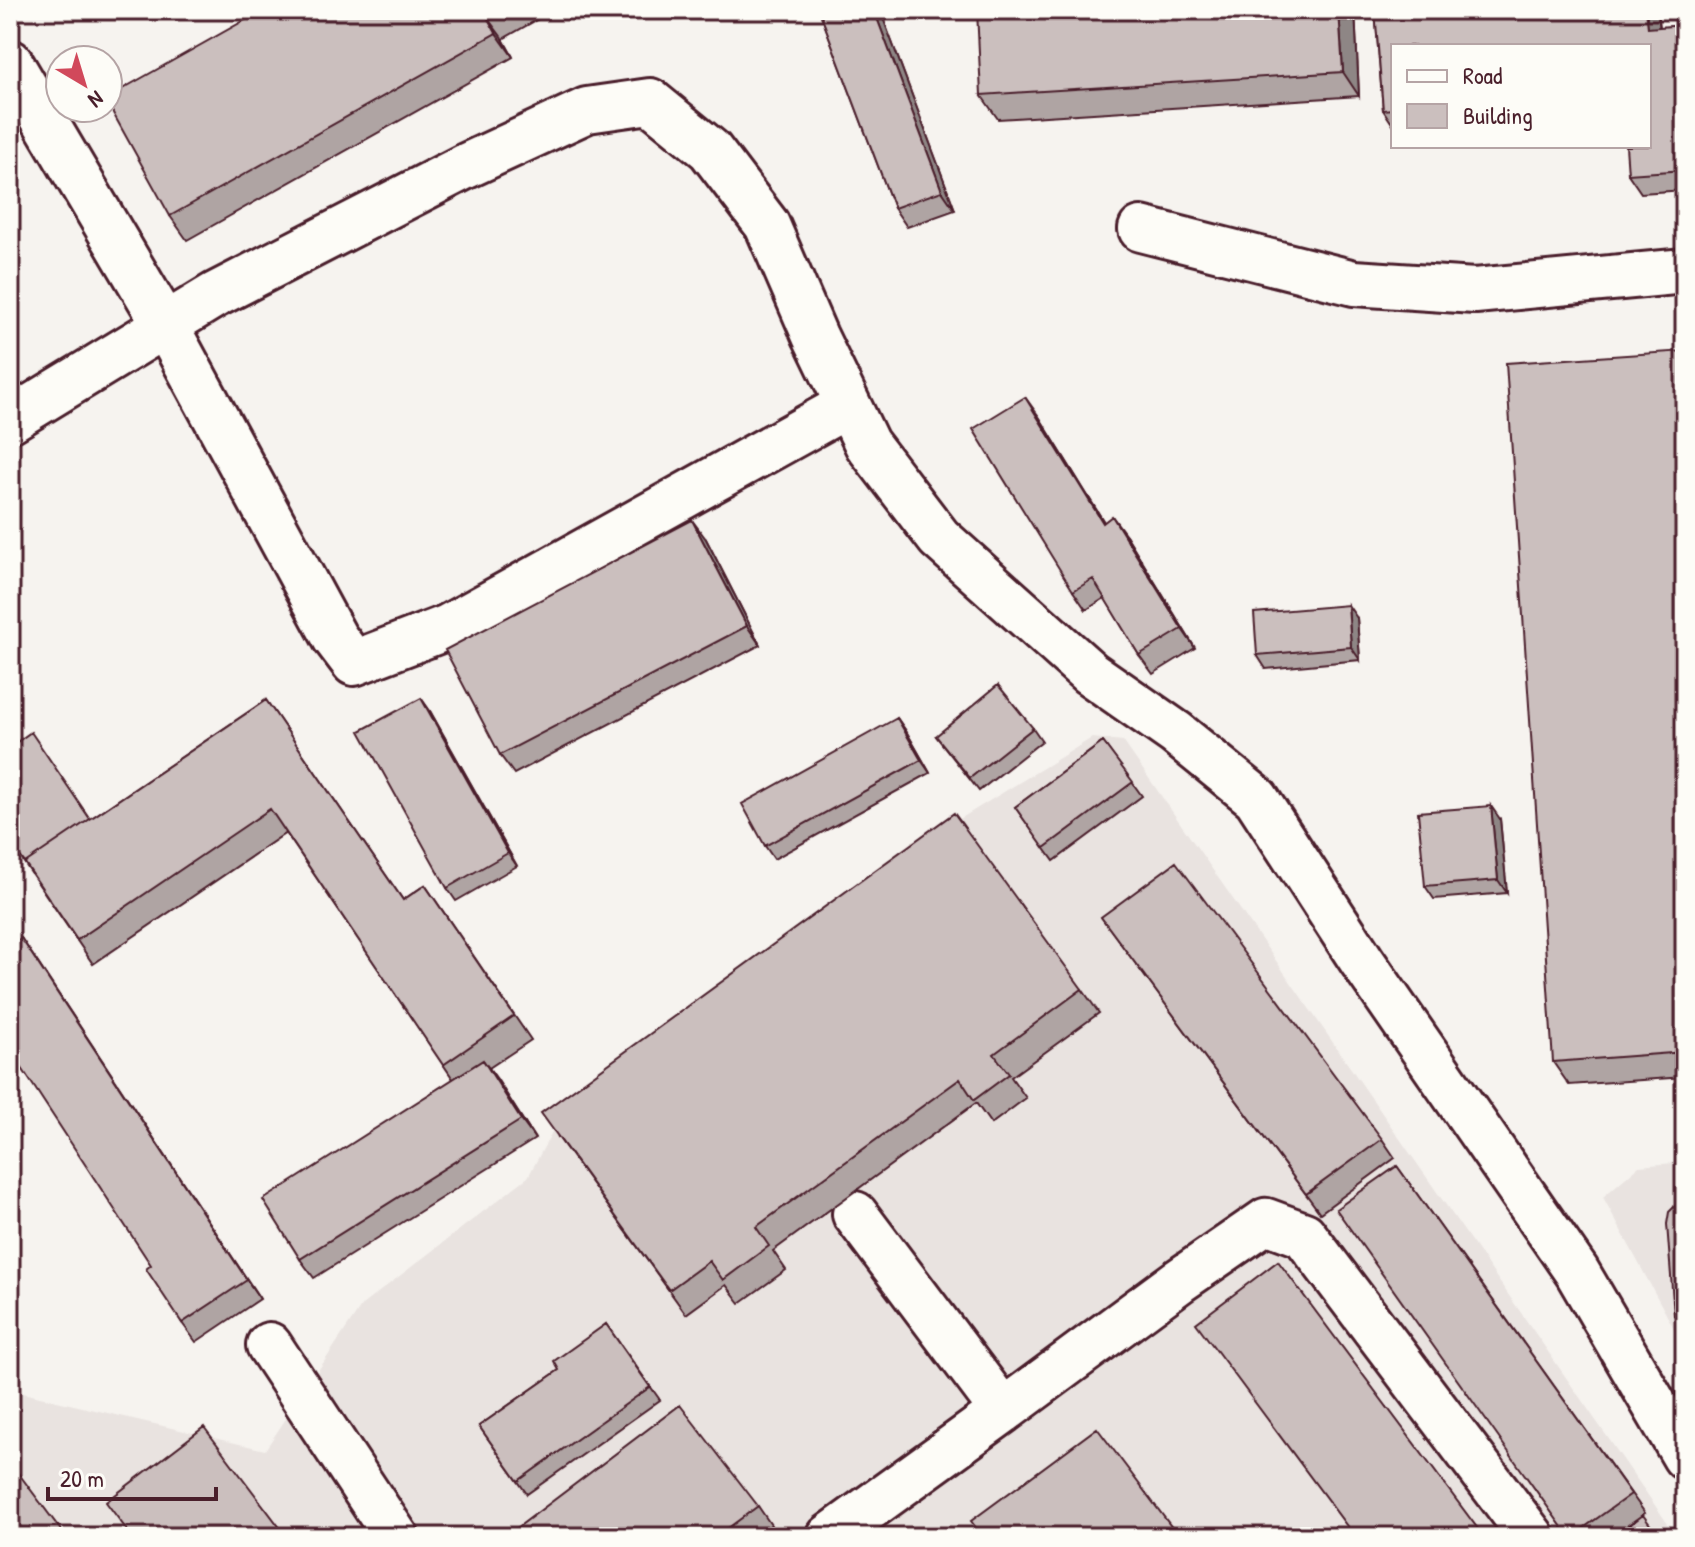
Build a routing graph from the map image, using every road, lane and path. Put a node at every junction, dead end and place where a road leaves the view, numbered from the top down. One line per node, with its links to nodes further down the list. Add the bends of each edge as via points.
1 (10, 62): 4 (street)
2 (1141, 229): 3 (street, via 1354,283 1475,291)
3 (1685, 271)
4 (166, 326): 5 (street, via 215,295 466,166 587,110 650,101 710,150 767,225); 5 (street, via 335,638 354,663 448,627); 6 (street)
5 (848, 405): 10 (street, via 867,444 939,538 1090,673 1256,798 1577,1272)
6 (10, 420)
7 (855, 1214): 9 (street)
8 (269, 1345): 11 (street)
9 (1003, 1411): 12 (street); 13 (street, via 1266,1221 1304,1235)
10 (1685, 1457)
11 (396, 1537)
12 (829, 1537)
13 (1532, 1537)

